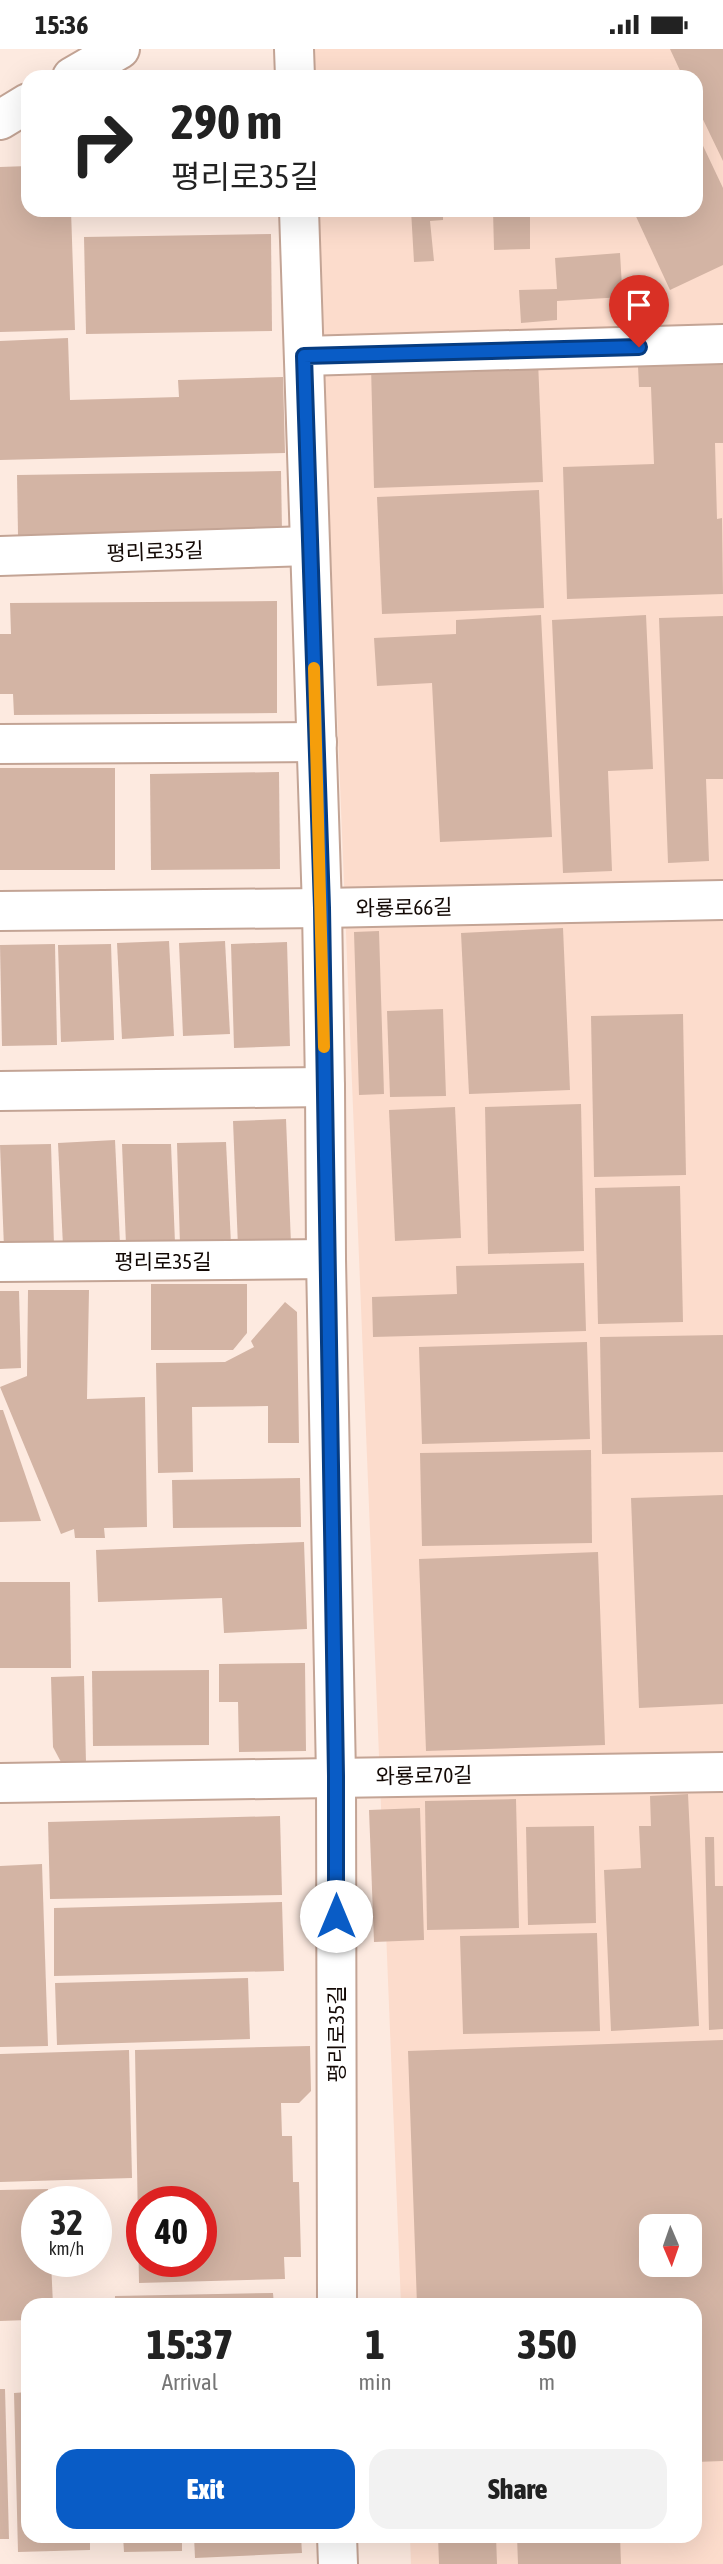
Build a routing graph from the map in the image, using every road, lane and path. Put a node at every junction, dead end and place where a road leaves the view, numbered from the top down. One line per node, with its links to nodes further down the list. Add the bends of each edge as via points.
1 (120, 49): 3 (street)
2 (294, 49): 4 (street)
3 (84, 70)
4 (295, 70)
5 (21, 107): 6 (street)
6 (0, 120)
7 (299, 217): 9 (street, 평리로35길)
8 (723, 344): 9 (street)
9 (304, 356): 10 (street, 평리로35길)
10 (309, 546): 11 (street, 평리로35길); 12 (street, 평리로35길)
11 (0, 556)
12 (317, 743): 13 (street); 15 (street, 평리로35길)
13 (0, 744)
14 (723, 900): 15 (street, 와룡로66길)
15 (322, 908): 16 (street, 와룡로66길); 17 (street, 평리로35길)
16 (0, 912)
17 (325, 1087): 18 (street); 19 (street, 평리로35길)
18 (0, 1091)
19 (326, 1259): 20 (street, 평리로35길); 22 (street, 평리로35길)
20 (0, 1262)
21 (723, 1772): 22 (street, 와룡로70길)
22 (336, 1776): 23 (street, 와룡로70길); 24 (street, 평리로35길)
23 (0, 1783)
24 (337, 2298)
25 (337, 2543): 26 (street)
26 (338, 2564)

